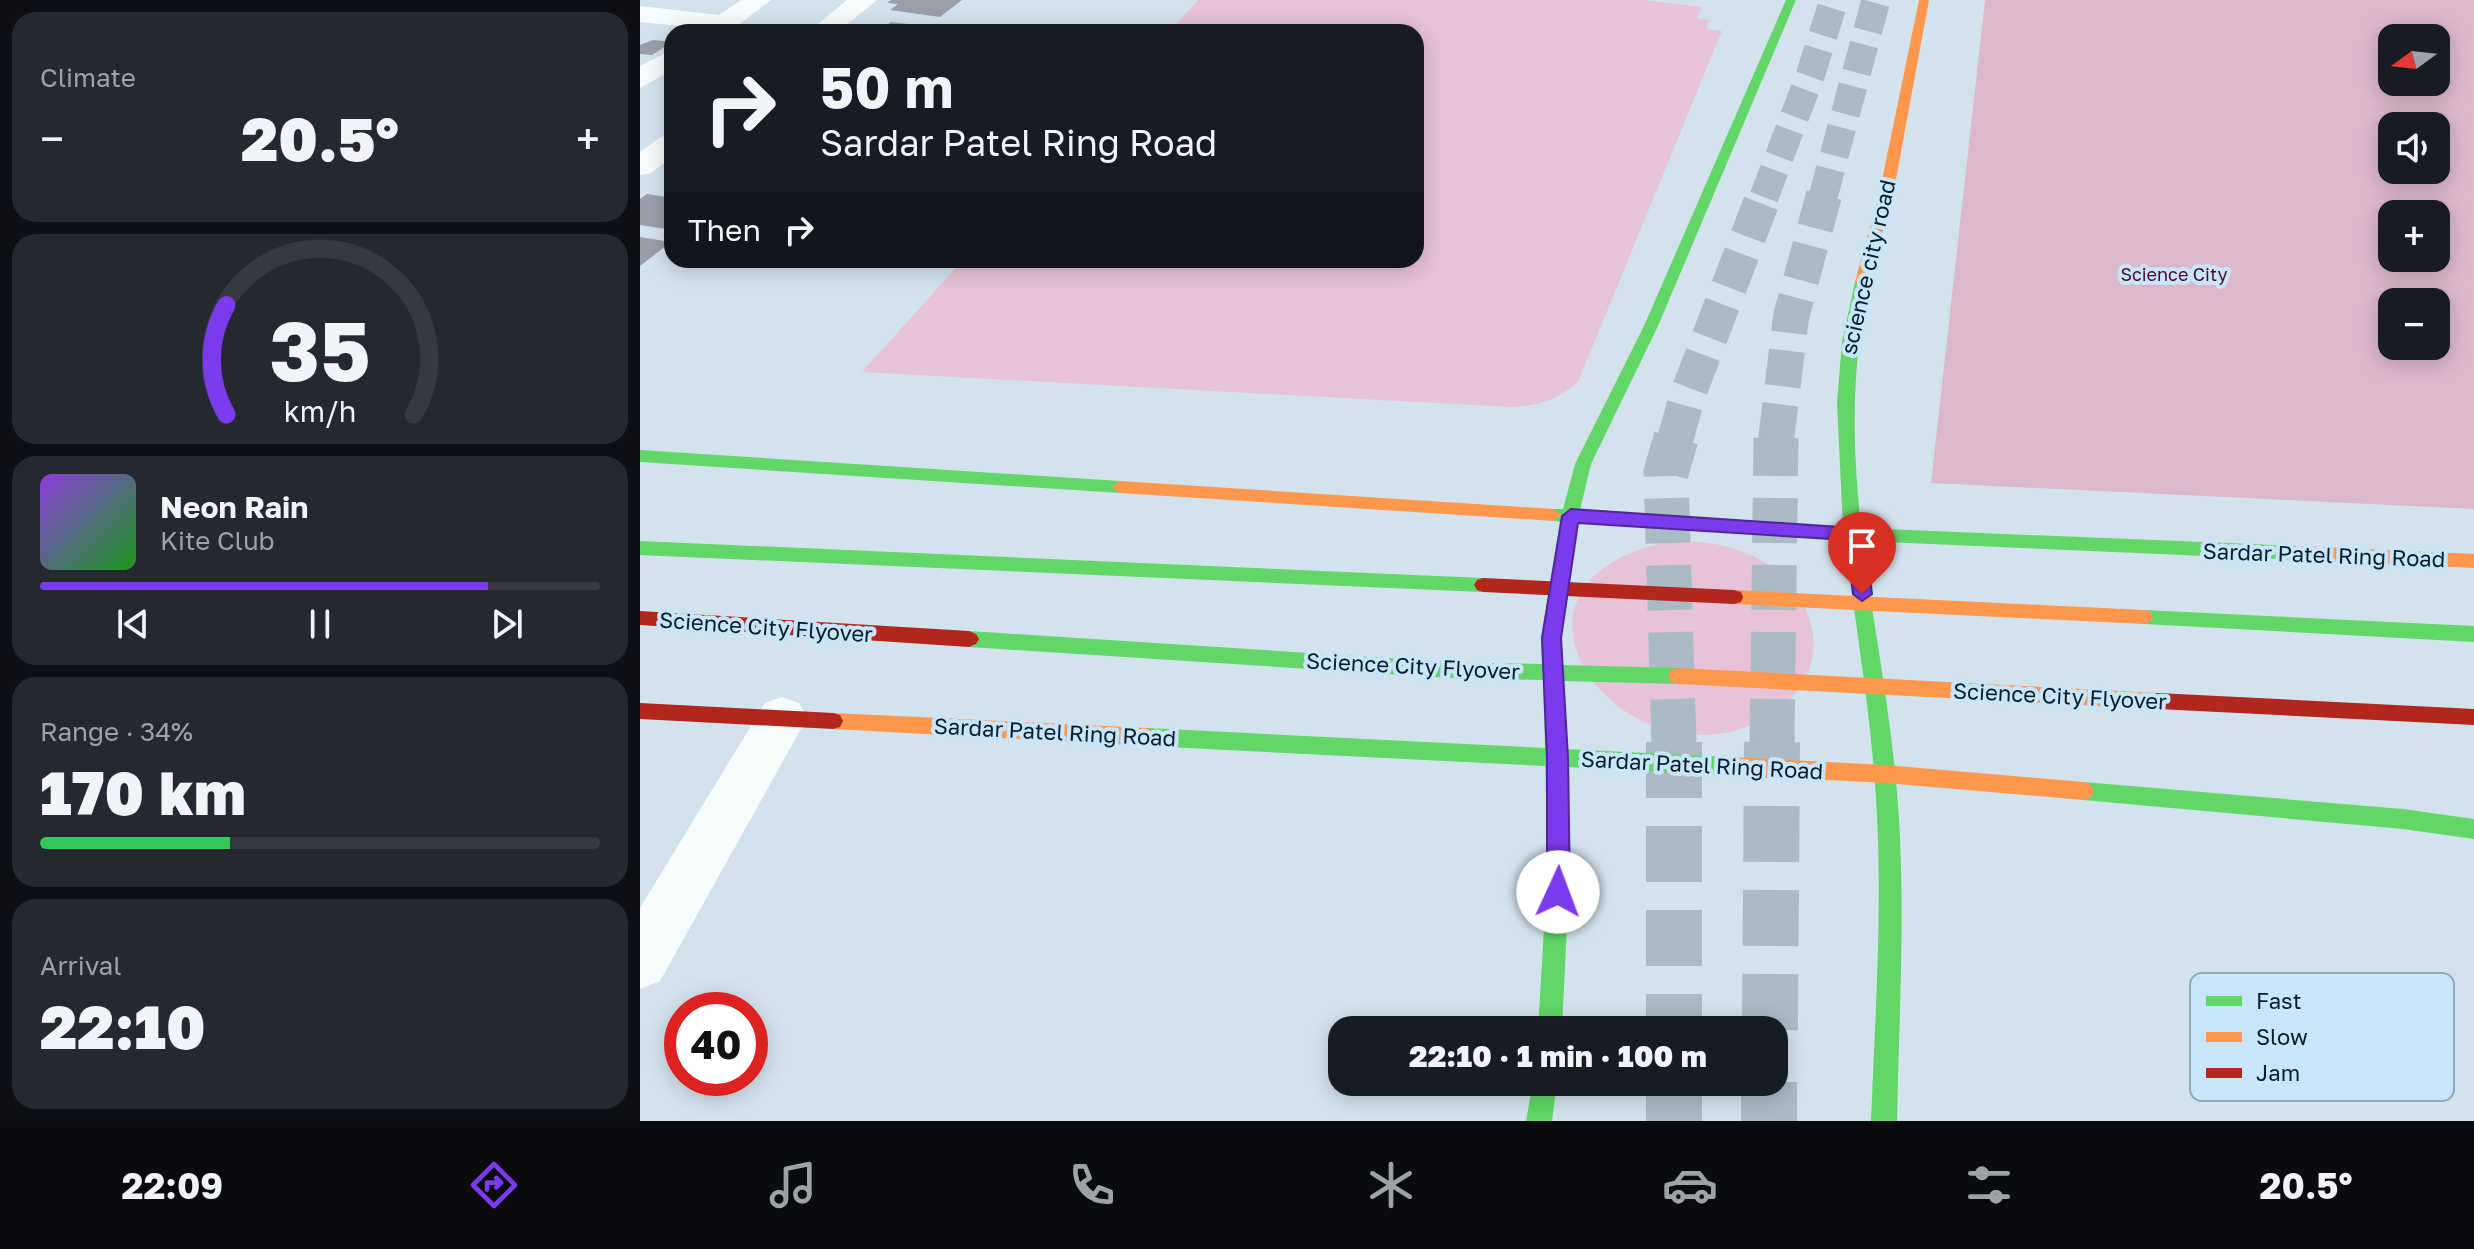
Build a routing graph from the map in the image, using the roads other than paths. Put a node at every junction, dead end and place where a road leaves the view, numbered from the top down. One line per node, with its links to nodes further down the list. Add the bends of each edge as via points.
1 (758, 0): 7 (street)
2 (864, 0): 8 (street)
3 (1791, 0): 14 (main road, via 1651,326 1583,464)
4 (1924, 0): 15 (main road, science city road, via 1887,190 1849,328 1843,434)
5 (640, 14): 6 (street)
6 (695, 24)
7 (723, 24)
8 (832, 24)
9 (664, 63): 10 (street)
10 (640, 79)
11 (664, 149): 12 (street)
12 (640, 166)
13 (640, 456): 14 (main road, Sardar Patel Ring Road)
14 (1571, 516): 15 (main road, Sardar Patel Ring Road); 23 (main road, via 1551,638)
15 (1855, 534): 17 (main road, Sardar Patel Ring Road); 24 (main road, science city road)
16 (640, 548): 19 (main road)
17 (2474, 561)
18 (640, 618): 21 (main road, Science City Flyover, via 1433,669 1642,674)
19 (2474, 634)
20 (640, 711): 22 (main road, Sardar Patel Ring Road)
21 (2474, 717)
22 (782, 718): 23 (main road, Sardar Patel Ring Road); 26 (street)
23 (1558, 758): 24 (main road, Sardar Patel Ring Road); 27 (main road)
24 (1885, 774): 25 (main road, Sardar Patel Ring Road); 30 (main road, science city road, via 1890,854)
25 (2474, 829)
26 (640, 961)
27 (1551, 1016)
28 (1543, 1096): 29 (main road)
29 (1539, 1121)
30 (1884, 1121)

